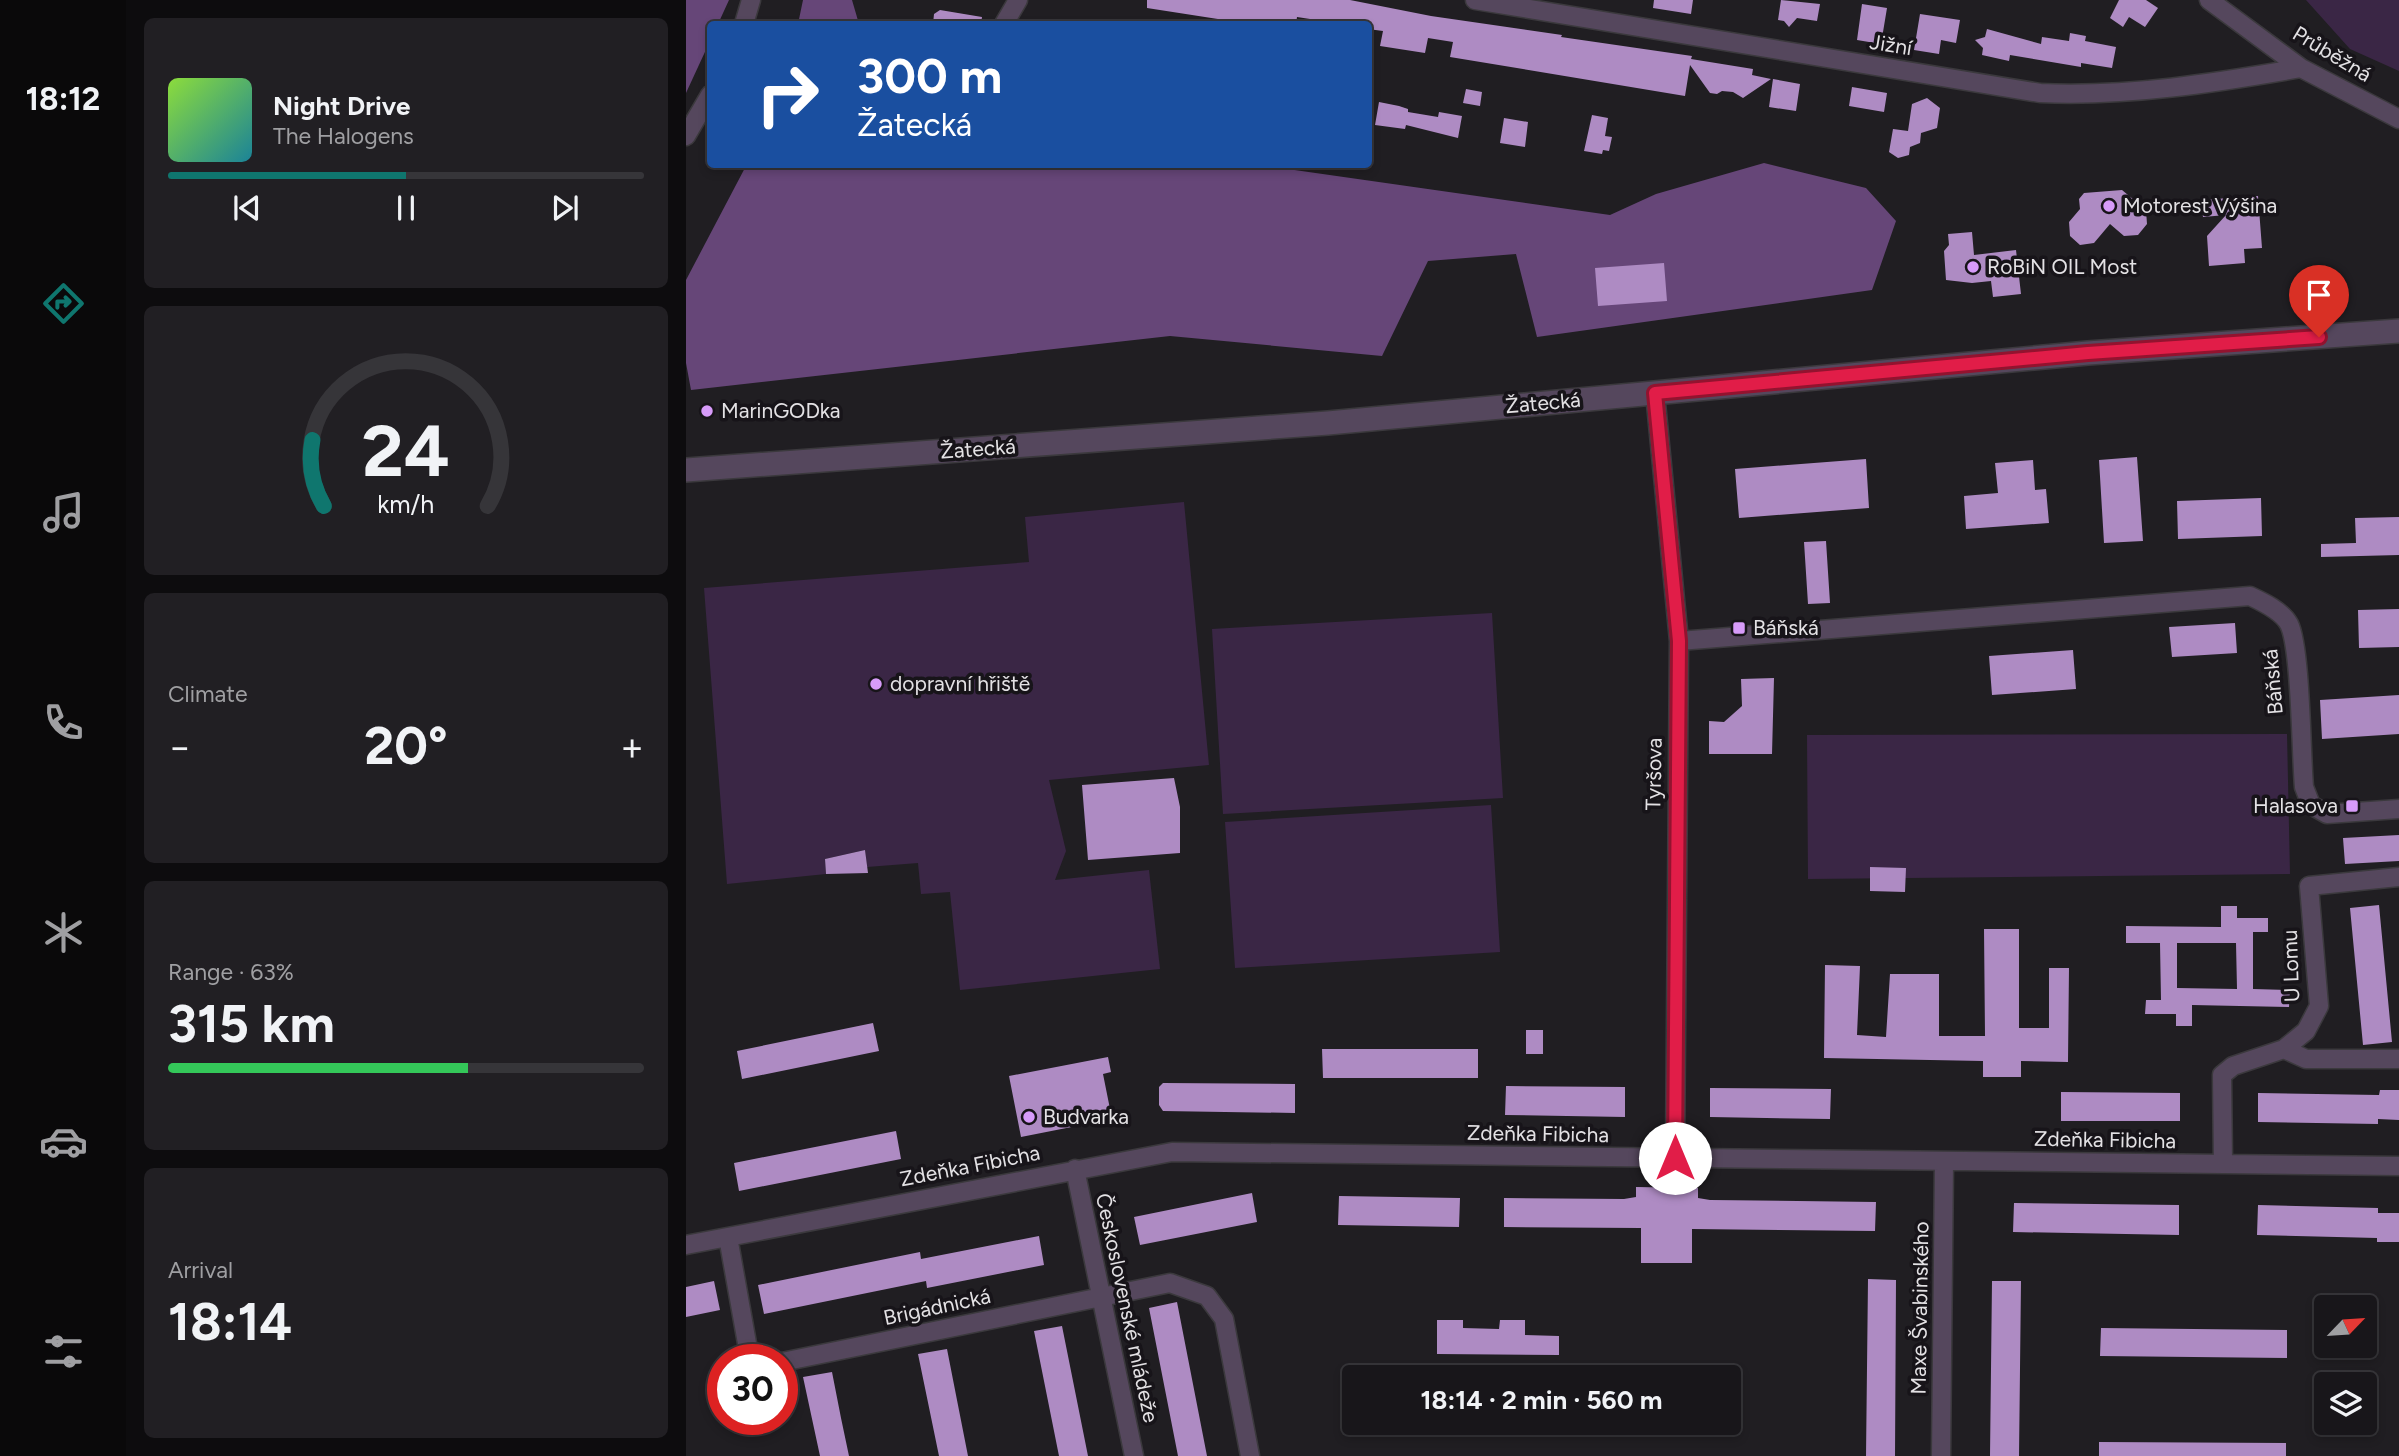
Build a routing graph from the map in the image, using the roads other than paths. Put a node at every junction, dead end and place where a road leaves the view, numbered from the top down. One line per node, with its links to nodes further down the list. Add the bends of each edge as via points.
1 (751, 0): 5 (street)
2 (1017, 0): 6 (street)
3 (1475, 0): 7 (street, Jižní, via 2040,93 2090,95 2230,81)
4 (2210, 0): 7 (street, Průběžná)
5 (745, 21)
6 (1006, 21)
7 (2301, 68): 9 (street, Průběžná)
8 (707, 101): 10 (street)
9 (2399, 119)
10 (686, 136)
11 (2399, 331): 12 (street, Žatecká, via 2088,353)
12 (1655, 393): 13 (street, Žatecká, via 1328,423); 14 (street, Tyršova)
13 (686, 470)
14 (1679, 641): 15 (street, Báňská, via 2250,596 2271,606 2289,624 2295,650 2304,787 2311,805 2327,814); 19 (street, Tyršova)
15 (2399, 809)
16 (2399, 877): 17 (street, U Lomu, via 2309,886 2319,1006 2306,1031)
17 (2284, 1049): 18 (street, via 2306,1059); 21 (street, U Lomu, via 2233,1066 2222,1075)
18 (2399, 1059)
19 (1675, 1158): 20 (street, Zdeňka Fibicha); 23 (street, Zdeňka Fibicha, via 1172,1152)
20 (1944, 1161): 21 (street, Zdeňka Fibicha); 31 (street, Maxe Švabinského)
21 (2223, 1164): 22 (street, Zdeňka Fibicha)
22 (2399, 1166)
23 (1075, 1169): 24 (street, Zdeňka Fibicha); 26 (street, Československé mládeže)
24 (727, 1237): 25 (street, Zdeňka Fibicha); 27 (street)
25 (686, 1245)
26 (1102, 1297): 28 (street, Brigádnická); 29 (street, Československé mládeže); 30 (street, Brigádnická, via 1170,1283 1207,1296 1224,1320)
27 (747, 1344)
28 (798, 1359)
29 (1135, 1456)
30 (1250, 1456)
31 (1941, 1456)

